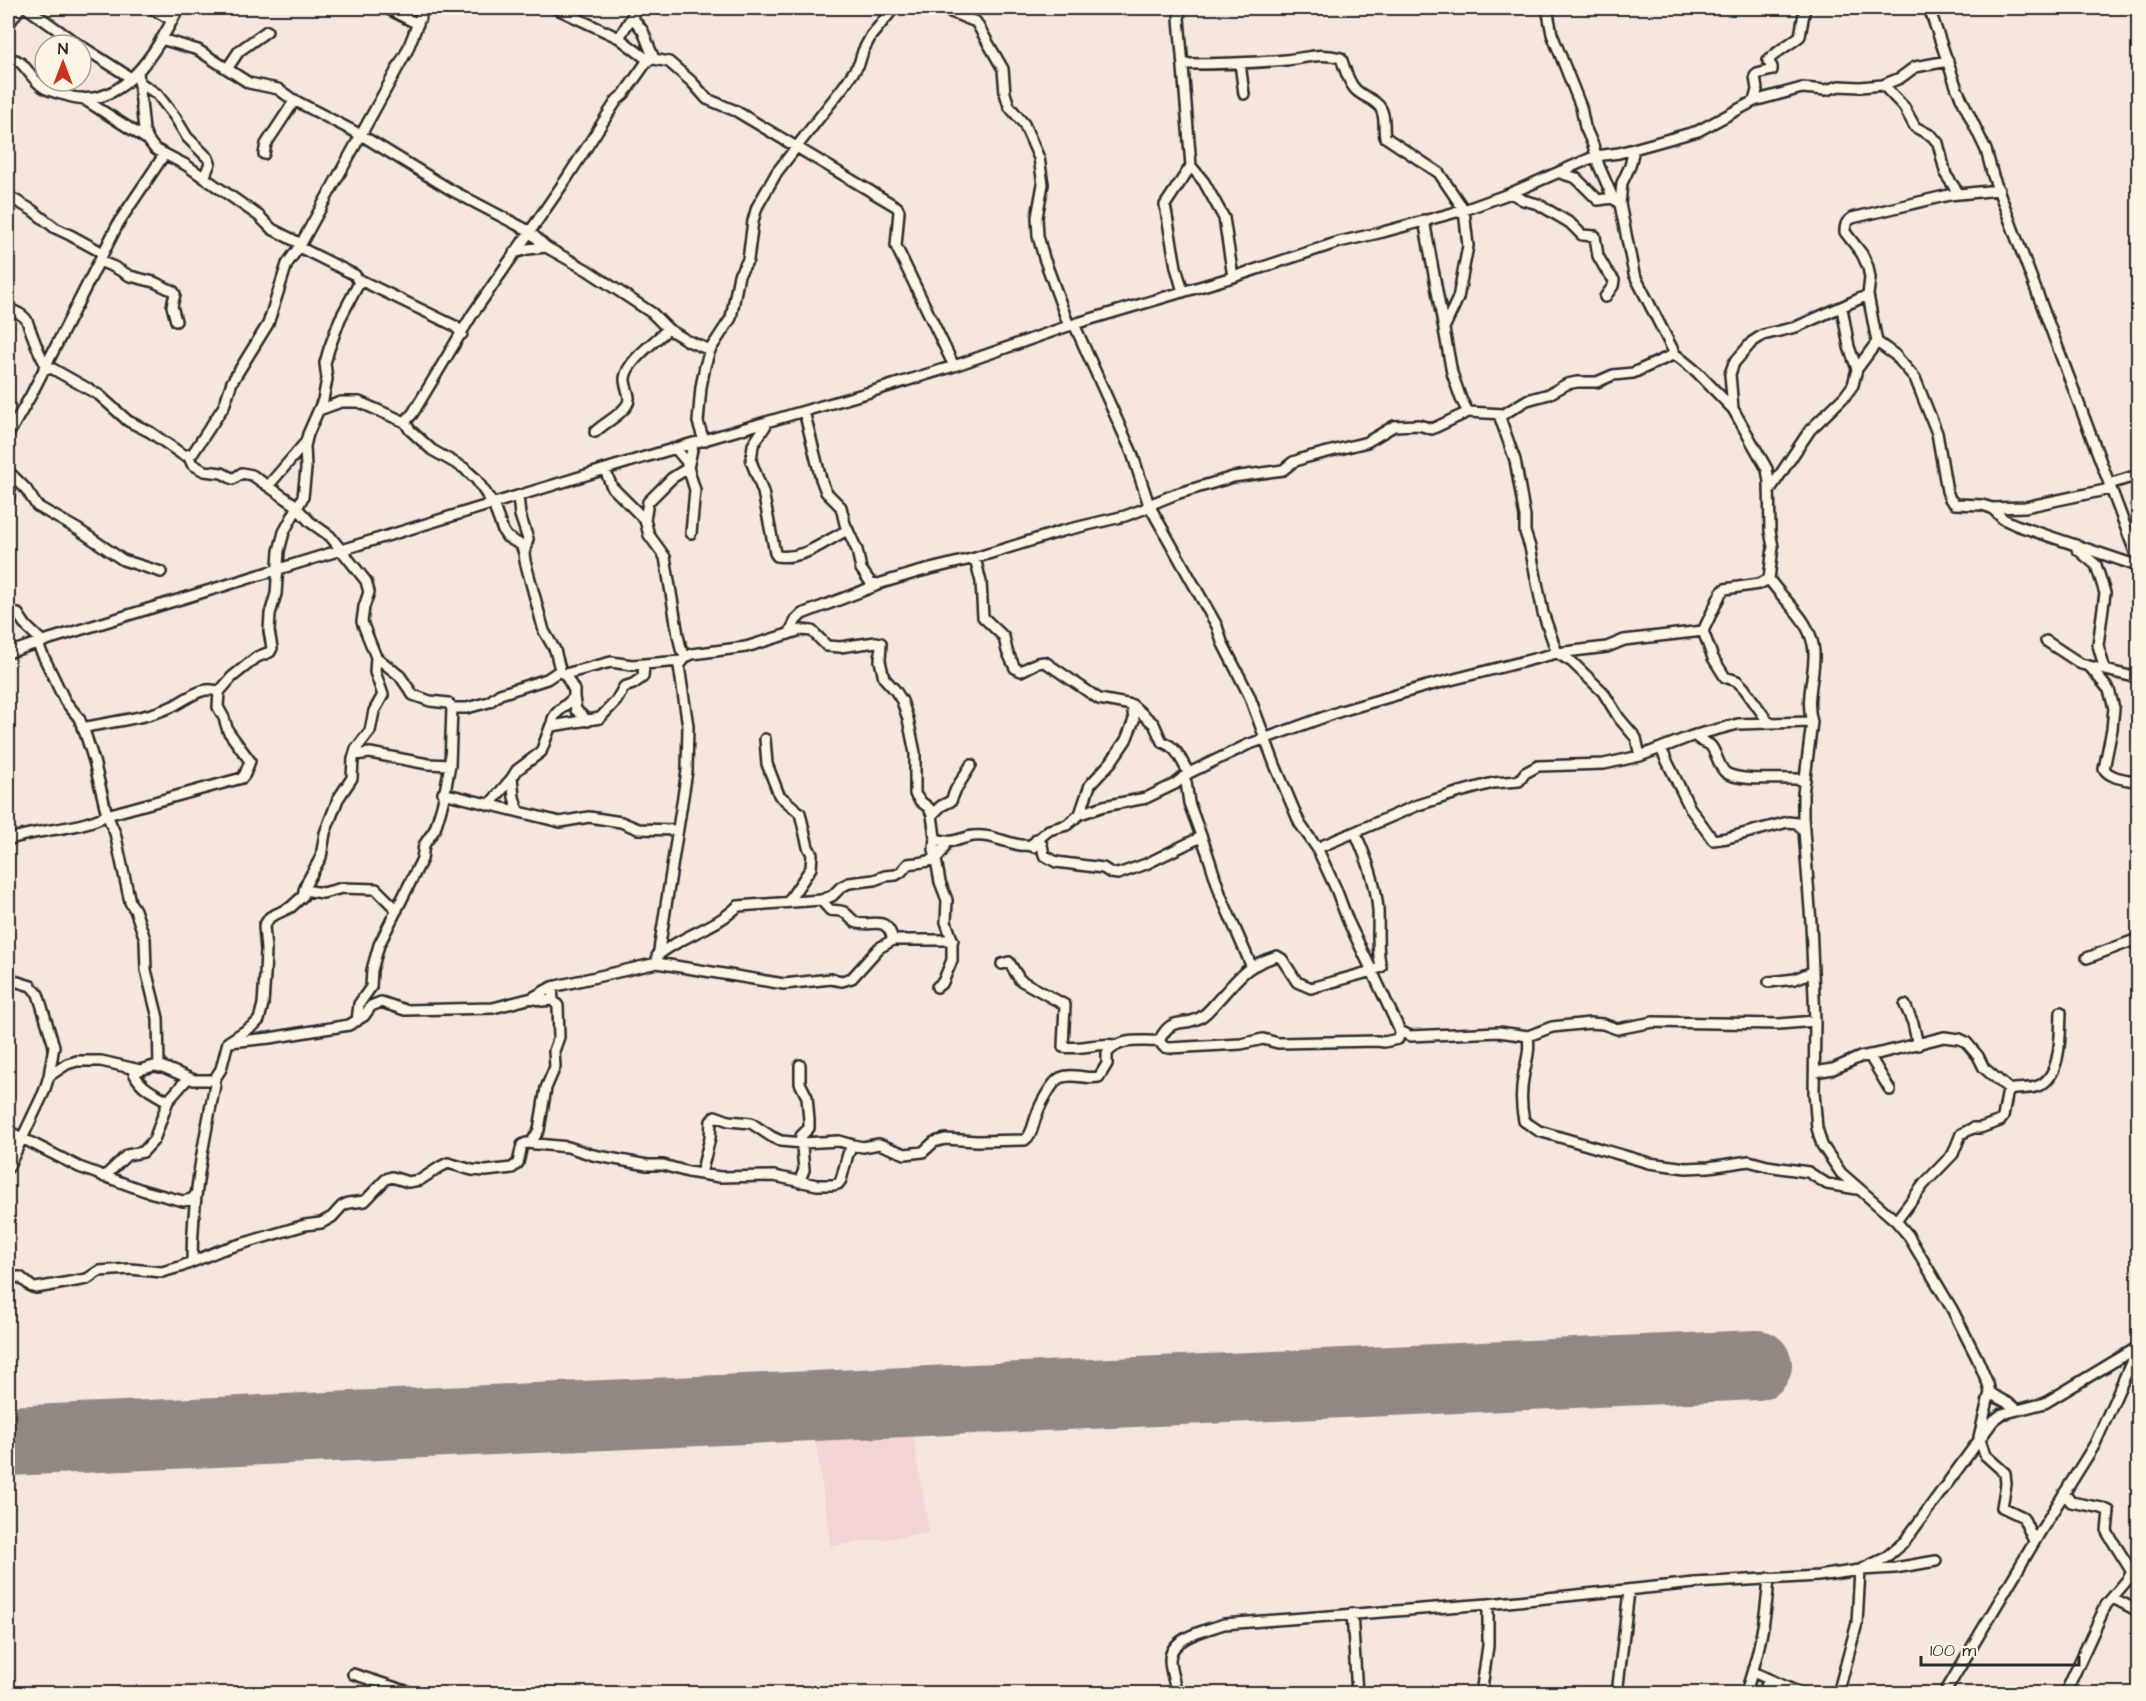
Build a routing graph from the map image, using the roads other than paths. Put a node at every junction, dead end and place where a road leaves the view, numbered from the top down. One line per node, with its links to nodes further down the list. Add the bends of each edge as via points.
1 (20, 8): 18 (street)
2 (27, 8): 20 (street)
3 (151, 8): 16 (street)
4 (179, 8): 16 (street)
5 (386, 8): 17 (street)
6 (424, 8): 17 (street)
7 (555, 8): 21 (street)
8 (637, 8): 15 (street)
9 (894, 8): 38 (street, via 871,36 844,86)
10 (941, 8): 66 (street, via 976,22 1004,69 1009,106 1024,124 1039,158 1043,184 1038,236)
11 (1181, 8): 28 (street)
12 (1547, 8): 42 (street, via 1552,34)
13 (1805, 8): 35 (street, via 1800,36 1771,55 1768,61 1772,70 1755,76)
14 (1929, 8): 26 (street)
15 (632, 17): 21 (street); 24 (street, via 643,31)
16 (172, 20): 22 (street)
17 (418, 24): 36 (street)
18 (8, 25)
19 (267, 31): 29 (street, via 239,51)
20 (62, 33)
21 (619, 38): 24 (street)
22 (161, 39): 29 (street, via 198,50); 30 (street)
23 (93, 53): 30 (street)
24 (651, 59): 38 (street, via 669,62 706,99 736,111); 53 (street, via 617,100)
25 (8, 60): 33 (street, via 21,63 45,89)
26 (1948, 61): 31 (street, via 1915,68); 46 (street, via 1982,138)
27 (1240, 63): 28 (street); 32 (street); 51 (street, via 1315,54 1341,58 1355,90 1381,108 1385,137 1439,172)
28 (1184, 64): 43 (street)
29 (227, 69): 34 (street, via 252,85 278,89)
30 (136, 78): 33 (street, via 99,97); 37 (street); 45 (street, via 157,94 187,137 208,158)
31 (1883, 85): 35 (street, via 1802,88); 48 (street, via 1904,107 1915,127 1938,143 1946,175)
32 (1244, 94)
33 (82, 98): 37 (street)
34 (295, 100): 36 (street); 40 (street, via 266,144)
35 (1754, 101): 39 (street, via 1698,131)
36 (361, 135): 53 (street, via 450,190); 54 (street)
37 (148, 140): 41 (street)
38 (795, 146): 71 (street, via 757,207 748,260 739,275 731,318); 74 (street, via 898,209 896,246)
39 (1634, 149): 42 (street); 50 (street)
40 (264, 154)
41 (164, 155): 45 (street); 57 (street, via 119,222)
42 (1596, 156): 44 (street); 50 (street)
43 (1191, 166): 58 (street, via 1224,218); 60 (street, via 1165,205)
44 (1560, 173): 47 (street); 50 (street, via 1576,178 1598,200)
45 (204, 178): 54 (street)
46 (1999, 190): 48 (street); 96 (street)
47 (1511, 193): 51 (street); 62 (street, via 1538,204 1582,235 1595,236 1598,256 1614,280)
48 (1959, 194): 61 (street, via 1848,220 1845,232 1868,267)
49 (8, 196): 57 (street)
50 (1617, 201): 72 (street, via 1634,273)
51 (1464, 210): 52 (street); 67 (street, via 1467,255 1458,298)
52 (1424, 220): 58 (street, via 1339,242); 67 (street)
53 (529, 231): 55 (street); 56 (street)
54 (297, 246): 59 (street); 89 (street, via 287,264 268,324 232,382 224,406)
55 (546, 247): 56 (street); 68 (street, via 652,313)
56 (514, 253): 69 (street, via 469,321)
57 (101, 257): 65 (street, via 130,276 173,291 171,306); 73 (street)
58 (1233, 277): 60 (street)
59 (358, 279): 69 (street); 77 (street, via 329,349)
60 (1183, 292): 66 (street)
61 (1868, 295): 63 (street); 70 (street)
62 (1605, 297)
63 (1842, 308): 75 (street); 76 (street, via 1752,342 1730,374)
64 (8, 310): 73 (street, via 27,320)
65 (176, 321)
66 (1072, 325): 74 (street); 101 (street, via 1132,453)
67 (1444, 328): 79 (street, via 1452,373)
68 (668, 329): 71 (street); 83 (street, via 628,370 628,404)
69 (458, 330): 81 (street)
70 (1877, 342): 75 (street); 103 (street, via 1915,378 1937,433 1950,499 1955,504)
71 (710, 350): 86 (street, via 699,406 698,422)
72 (1675, 354): 76 (street); 80 (street, via 1633,373 1567,384)
73 (49, 365): 84 (street); 89 (street, via 99,395 128,421)
74 (954, 366): 78 (street)
75 (1857, 369): 97 (street, via 1853,385 1810,430)
76 (1733, 409): 97 (street, via 1767,469)
77 (319, 410): 81 (street, via 341,402 360,402); 85 (street)
78 (804, 411): 82 (street); 105 (street, via 821,479 826,492 842,507)
79 (1468, 412): 80 (street); 101 (street, via 1432,429 1394,426 1367,442 1304,458 1283,470 1233,477)
80 (1499, 414): 123 (street, via 1515,460 1525,532 1543,613)
81 (405, 422): 100 (street, via 432,450 464,468)
82 (768, 422): 86 (street); 105 (street, via 753,445 751,461 763,492 775,554 795,556 811,551)
83 (595, 432)
84 (8, 435)
85 (306, 441): 95 (street); 102 (street, via 303,497)
86 (704, 441): 87 (street)
87 (693, 444): 88 (street); 90 (street)
88 (676, 449): 90 (street); 91 (street)
89 (188, 455): 95 (street, via 192,464 204,471 233,479 247,473)
90 (688, 468): 104 (street, via 648,502); 106 (street, via 694,490)
91 (605, 470): 98 (street); 104 (street, via 612,487)
92 (10, 473): 94 (street); 99 (street)
93 (2139, 476): 96 (street)
94 (23, 486): 99 (street); 114 (street, via 37,506 106,550)
95 (268, 486): 102 (street)
96 (2110, 486): 103 (street, via 2025,507); 111 (street)
97 (1769, 492): 115 (street, via 1773,547)
98 (518, 496): 100 (street); 109 (street, via 528,539)
99 (8, 503)
100 (493, 504): 108 (street); 109 (street, via 503,531)
101 (1149, 505): 110 (street, via 1125,516); 141 (street, via 1217,626)
102 (297, 507): 108 (street); 113 (street, via 284,532)
103 (1992, 508): 107 (street, via 2003,519)
104 (645, 520): 125 (street, via 649,535 668,562)
105 (848, 530): 116 (street, via 867,580)
106 (691, 533)
107 (2065, 542): 112 (street); 128 (street, via 2083,552 2100,573 2105,592 2098,645)
108 (343, 550): 113 (street); 124 (street, via 366,581 369,592 362,622)
109 (525, 553): 129 (street, via 544,631)
110 (975, 558): 116 (street); 133 (street, via 983,617 1004,637 1015,668 1021,671 1045,662 1099,699)
111 (2139, 560)
112 (2139, 566)
113 (279, 570): 121 (street); 131 (street, via 270,614 272,648 232,677)
114 (161, 572)
115 (1769, 579): 118 (street, via 1725,589); 136 (street, via 1800,615 1812,641)
116 (878, 585): 119 (street, via 802,614)
117 (8, 611): 121 (street, via 18,614)
118 (1703, 630): 123 (street); 137 (street, via 1725,677 1744,688)
119 (789, 634): 125 (street, via 746,647 692,654); 157 (street, via 812,631 827,646 881,643 884,678 902,701 912,736 915,794)
120 (2046, 641): 127 (street)
121 (40, 642): 122 (street); 139 (street, via 65,701)
122 (8, 653)
123 (1557, 653): 141 (street, via 1382,699); 144 (street, via 1604,692)
124 (376, 657): 134 (street, via 400,676 413,695 448,703); 145 (street, via 375,672 383,695 374,711 370,731)
125 (684, 659): 126 (street); 158 (street, via 679,671 688,726 687,771)
126 (644, 664): 129 (street, via 611,662); 135 (street, via 643,677 624,687 600,718)
127 (2090, 667): 128 (street); 151 (street, via 2109,690 2114,708 2103,769 2116,777)
128 (2104, 670): 130 (street)
129 (562, 672): 132 (street, via 574,690); 134 (street, via 500,694 489,702)
130 (2139, 678)
131 (219, 692): 139 (street, via 206,689 147,715); 156 (street, via 218,707 228,730 250,761 246,774)
132 (574, 698): 135 (street, via 576,710); 138 (street, via 556,713)
133 (1132, 705): 148 (street, via 1154,724 1162,742 1173,746); 155 (street, via 1134,720 1126,740 1090,785)
134 (452, 708): 146 (street)
135 (588, 721): 138 (street)
136 (1812, 722): 137 (street); 150 (street)
137 (1769, 723): 140 (street, via 1738,724)
138 (551, 725): 149 (street, via 541,752 517,770)
139 (82, 728): 156 (street)
140 (1695, 735): 143 (street); 150 (street, via 1711,747 1724,772 1731,775)
141 (1265, 738): 148 (street); 166 (street, via 1300,824)
142 (765, 739): 170 (street, via 767,764 779,795 800,813 812,855 811,868)
143 (1660, 749): 144 (street); 159 (street, via 1690,808 1713,840 1788,822 1797,823)
144 (1643, 753): 160 (street, via 1604,764 1538,766 1519,781 1493,783 1418,805)
145 (355, 755): 146 (street, via 370,753); 168 (street, via 352,778 338,799 321,857)
146 (450, 765): 152 (street)
147 (971, 765): 157 (street, via 951,801)
148 (1186, 775): 155 (street, via 1168,789 1146,798); 162 (street, via 1189,803)
149 (513, 778): 153 (street); 154 (street)
150 (1805, 780): 159 (street)
151 (2139, 782)
152 (443, 794): 153 (street); 171 (street, via 435,829 424,845 422,859)
153 (489, 805): 154 (street)
154 (518, 812): 158 (street, via 560,822 589,817 638,829)
155 (1080, 814): 165 (street)
156 (107, 815): 163 (street, via 93,822); 199 (street, via 115,833 130,902 145,939 146,970 158,1018)
157 (932, 815): 161 (street)
158 (678, 830): 176 (street)
159 (1804, 831): 180 (street)
160 (1355, 832): 166 (street); 179 (street, via 1371,868 1377,902 1381,967)
161 (935, 837): 164 (street); 167 (street)
162 (1201, 837): 165 (street, via 1118,874 1103,868 1056,862 1044,855 1042,845); 178 (street)
163 (8, 840)
164 (946, 841): 165 (street, via 992,836 1020,845); 167 (street, via 943,854)
165 (1034, 842)
166 (1317, 848): 179 (street)
167 (936, 859): 169 (street, via 908,864 896,875 849,883); 172 (street, via 947,900)
168 (304, 890): 171 (street, via 323,893 342,888 376,889); 194 (street, via 297,903 270,917 264,926 261,1014 254,1025)
169 (821, 900): 170 (street); 173 (street, via 830,910 841,911 854,921 885,926)
170 (788, 902): 176 (street, via 738,906 729,915 684,938)
171 (398, 910): 189 (street, via 379,945 372,967 372,987 359,1004)
172 (948, 937): 173 (street); 184 (street, via 952,960)
173 (893, 940): 176 (street, via 879,948 852,978 842,981 784,984)
174 (2139, 943): 175 (street, via 2132,941)
175 (2087, 958)
176 (657, 960): 183 (street)
177 (1002, 964): 196 (street, via 1009,962 1020,980 1065,1005 1063,1047)
178 (1251, 965): 179 (street, via 1280,956 1298,982 1311,987); 193 (street, via 1211,1010 1198,1019 1174,1023)
179 (1372, 971): 191 (street)
180 (1812, 972): 182 (street); 190 (street)
181 (8, 979): 202 (street, via 31,986 38,994 54,1046)
182 (1769, 982)
183 (552, 987): 185 (street); 186 (street)
184 (937, 987)
185 (532, 998): 186 (street); 189 (street, via 493,1008 449,1011 405,1010 381,1002 371,1006)
186 (553, 1000): 210 (street, via 558,1006 559,1037 555,1067 546,1088 539,1130)
187 (1905, 1005): 195 (street)
188 (2061, 1012): 206 (street, via 2060,1051 2049,1079 2040,1086)
189 (357, 1021): 194 (street)
190 (1815, 1021): 192 (street, via 1653,1022 1617,1029 1590,1023 1552,1027); 201 (street)
191 (1399, 1035): 192 (street, via 1499,1032); 193 (street, via 1384,1042 1278,1043 1263,1039 1169,1048)
192 (1528, 1036): 217 (street, via 1523,1114 1524,1121 1534,1129 1643,1162 1686,1168 1749,1161 1808,1172 1827,1185)
193 (1159, 1041): 196 (street)
194 (228, 1042): 204 (street)
195 (1918, 1044): 197 (street); 206 (street, via 1944,1037 1960,1039 1978,1056 1984,1068)
196 (1115, 1045): 212 (street, via 1107,1053 1107,1064 1099,1077 1063,1077 1054,1083 1025,1140 945,1139 934,1142 923,1152 906,1154 879,1144)
197 (1869, 1055): 201 (street); 205 (street)
198 (800, 1065): 211 (street, via 809,1120)
199 (159, 1067): 200 (street); 203 (street)
200 (132, 1068): 202 (street, via 101,1061 77,1061); 207 (street, via 144,1088)
201 (1815, 1072): 217 (street, via 1815,1112 1822,1145)
202 (49, 1076): 209 (street)
203 (188, 1078): 204 (street); 207 (street)
204 (214, 1080): 218 (street)
205 (1890, 1090)
206 (2010, 1090): 221 (street, via 2000,1121 1961,1134 1953,1154)
207 (168, 1101): 215 (street, via 154,1140 143,1152 127,1155)
208 (8, 1131): 209 (street)
209 (22, 1138): 213 (street); 215 (street)
210 (531, 1143): 214 (street); 222 (street, via 522,1145 518,1163 512,1168 472,1170 448,1163 420,1180 408,1182 392,1177 365,1201 348,1203 327,1220)
211 (802, 1143): 212 (street, via 839,1141); 214 (street, via 781,1141 751,1123 715,1116); 216 (street, via 804,1170)
212 (853, 1145): 216 (street, via 838,1184)
213 (8, 1168)
214 (701, 1174): 216 (street, via 774,1176)
215 (104, 1177): 219 (street)
216 (799, 1182)
217 (1857, 1189): 221 (street)
218 (196, 1194): 219 (street); 220 (street)
219 (183, 1201): 220 (street)
220 (193, 1207): 222 (street)
221 (1896, 1221): 227 (street, via 1918,1250 1952,1310)
222 (192, 1262): 223 (street, via 162,1272 99,1271 87,1279 41,1288 32,1287 20,1277)
223 (8, 1278)
224 (2139, 1347): 225 (street); 228 (street, via 2045,1403)
225 (2129, 1366): 226 (street); 230 (street, via 2095,1444)
226 (2139, 1371)
227 (1990, 1392): 228 (street); 229 (street)
228 (2018, 1410): 229 (street, via 2002,1414)
229 (1979, 1437): 231 (street, via 1985,1455 2005,1473 2002,1507 2023,1517); 234 (street, via 1905,1541 1886,1558)
230 (2064, 1493): 231 (street); 235 (street, via 2071,1502 2109,1511 2107,1532)
231 (2037, 1538): 254 (street)
232 (1936, 1561): 234 (street)
233 (2139, 1562): 235 (street)
234 (1860, 1570): 236 (street); 253 (street, via 1857,1623)
235 (2132, 1572): 238 (street)
236 (1769, 1578): 237 (street); 242 (street)
237 (1629, 1591): 239 (street); 249 (street)
238 (2113, 1598): 240 (street); 255 (street, via 2106,1605)
239 (1488, 1604): 241 (street); 248 (street, via 1488,1646)
240 (2139, 1611)
241 (1352, 1613): 246 (street, via 1224,1624 1190,1636 1174,1647 1170,1659); 247 (street)
242 (1753, 1672): 244 (street); 250 (street)
243 (353, 1674): 245 (street)
244 (1770, 1680): 251 (street); 252 (street)
245 (415, 1694)
246 (1177, 1694)
247 (1357, 1694)
248 (1481, 1694)
249 (1617, 1694)
250 (1745, 1694)
251 (1761, 1694)
252 (1802, 1694)
253 (1838, 1694)
254 (1944, 1694)
255 (2065, 1694)

